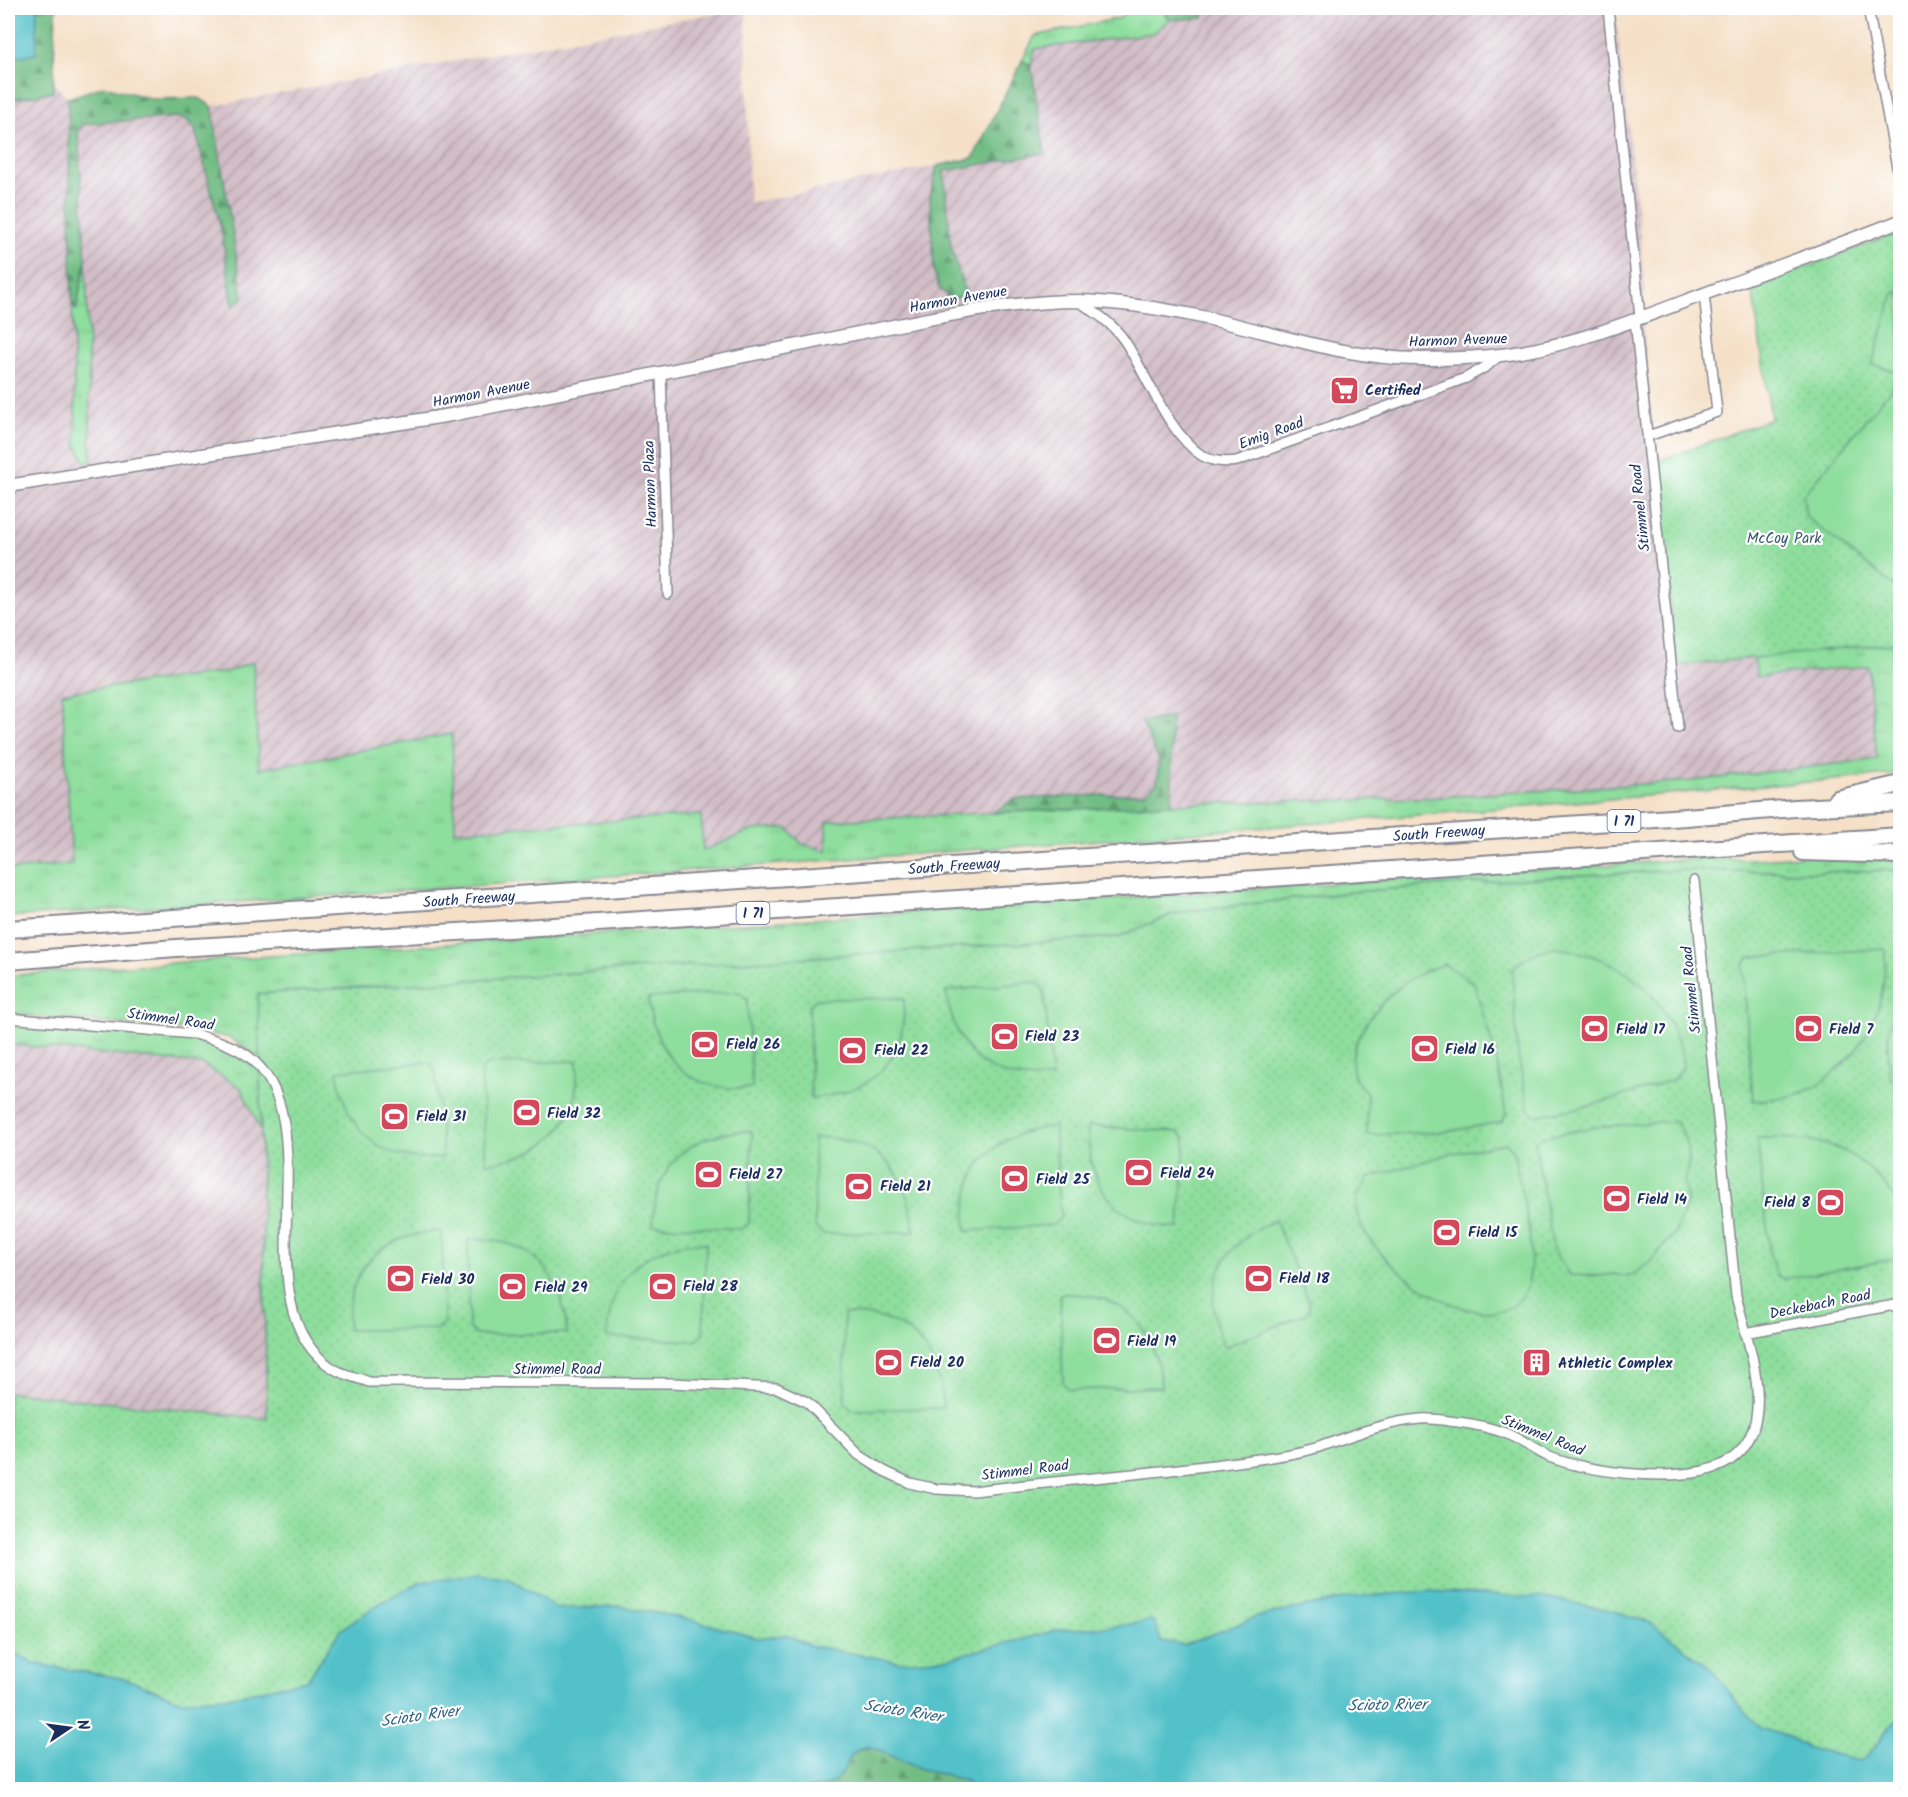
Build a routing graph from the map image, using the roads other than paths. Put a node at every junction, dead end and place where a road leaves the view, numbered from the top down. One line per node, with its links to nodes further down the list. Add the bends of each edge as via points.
1 (1608, 8): 7 (street, Stimmel Road)
2 (1868, 8): 3 (street)
3 (1900, 184)
4 (1900, 221): 5 (main road, Harmon Avenue)
5 (1704, 294): 7 (main road, Harmon Avenue); 10 (street, via 1717,412)
6 (1077, 301): 8 (main road, Harmon Avenue, via 1177,312 1370,355 1418,359); 8 (street, Emig Road, via 1101,316 1123,338 1181,434 1201,455 1222,463 1237,462 1466,378); 9 (main road, Harmon Avenue, via 983,309)
7 (1638, 319): 8 (main road, Harmon Avenue, via 1560,343); 10 (street, Stimmel Road)
8 (1500, 355)
9 (661, 373): 11 (main road, Harmon Avenue, via 451,415); 12 (street, Harmon Plaza)
10 (1648, 436): 13 (street, Stimmel Road)
11 (8, 486)
12 (669, 594)
13 (1678, 728)
14 (1900, 783): 16 (highway)
15 (1900, 803): 16 (highway, South Freeway / I 71)
16 (1795, 808): 21 (highway, South Freeway / I 71)
17 (1900, 836): 18 (highway, I 71)
18 (1709, 849): 19 (highway); 22 (highway, I 71)
19 (1900, 855)
20 (1694, 881): 25 (street, Stimmel Road, via 1736,1296)
21 (8, 929)
22 (8, 961)
23 (8, 1018): 25 (street, Stimmel Road, via 194,1034 223,1041 249,1057 266,1074 279,1098 286,1129 288,1277 293,1313 305,1340 335,1369 369,1382 672,1383 777,1388 807,1402 859,1455 884,1472 936,1489 974,1491 1260,1459 1317,1448 1372,1427 1421,1419 1462,1423 1505,1434 1548,1456 1587,1469 1656,1475 1701,1472 1728,1461 1751,1437 1758,1411)
24 (1900, 1304): 25 (street, Deckebach Road)
25 (1745, 1333)

